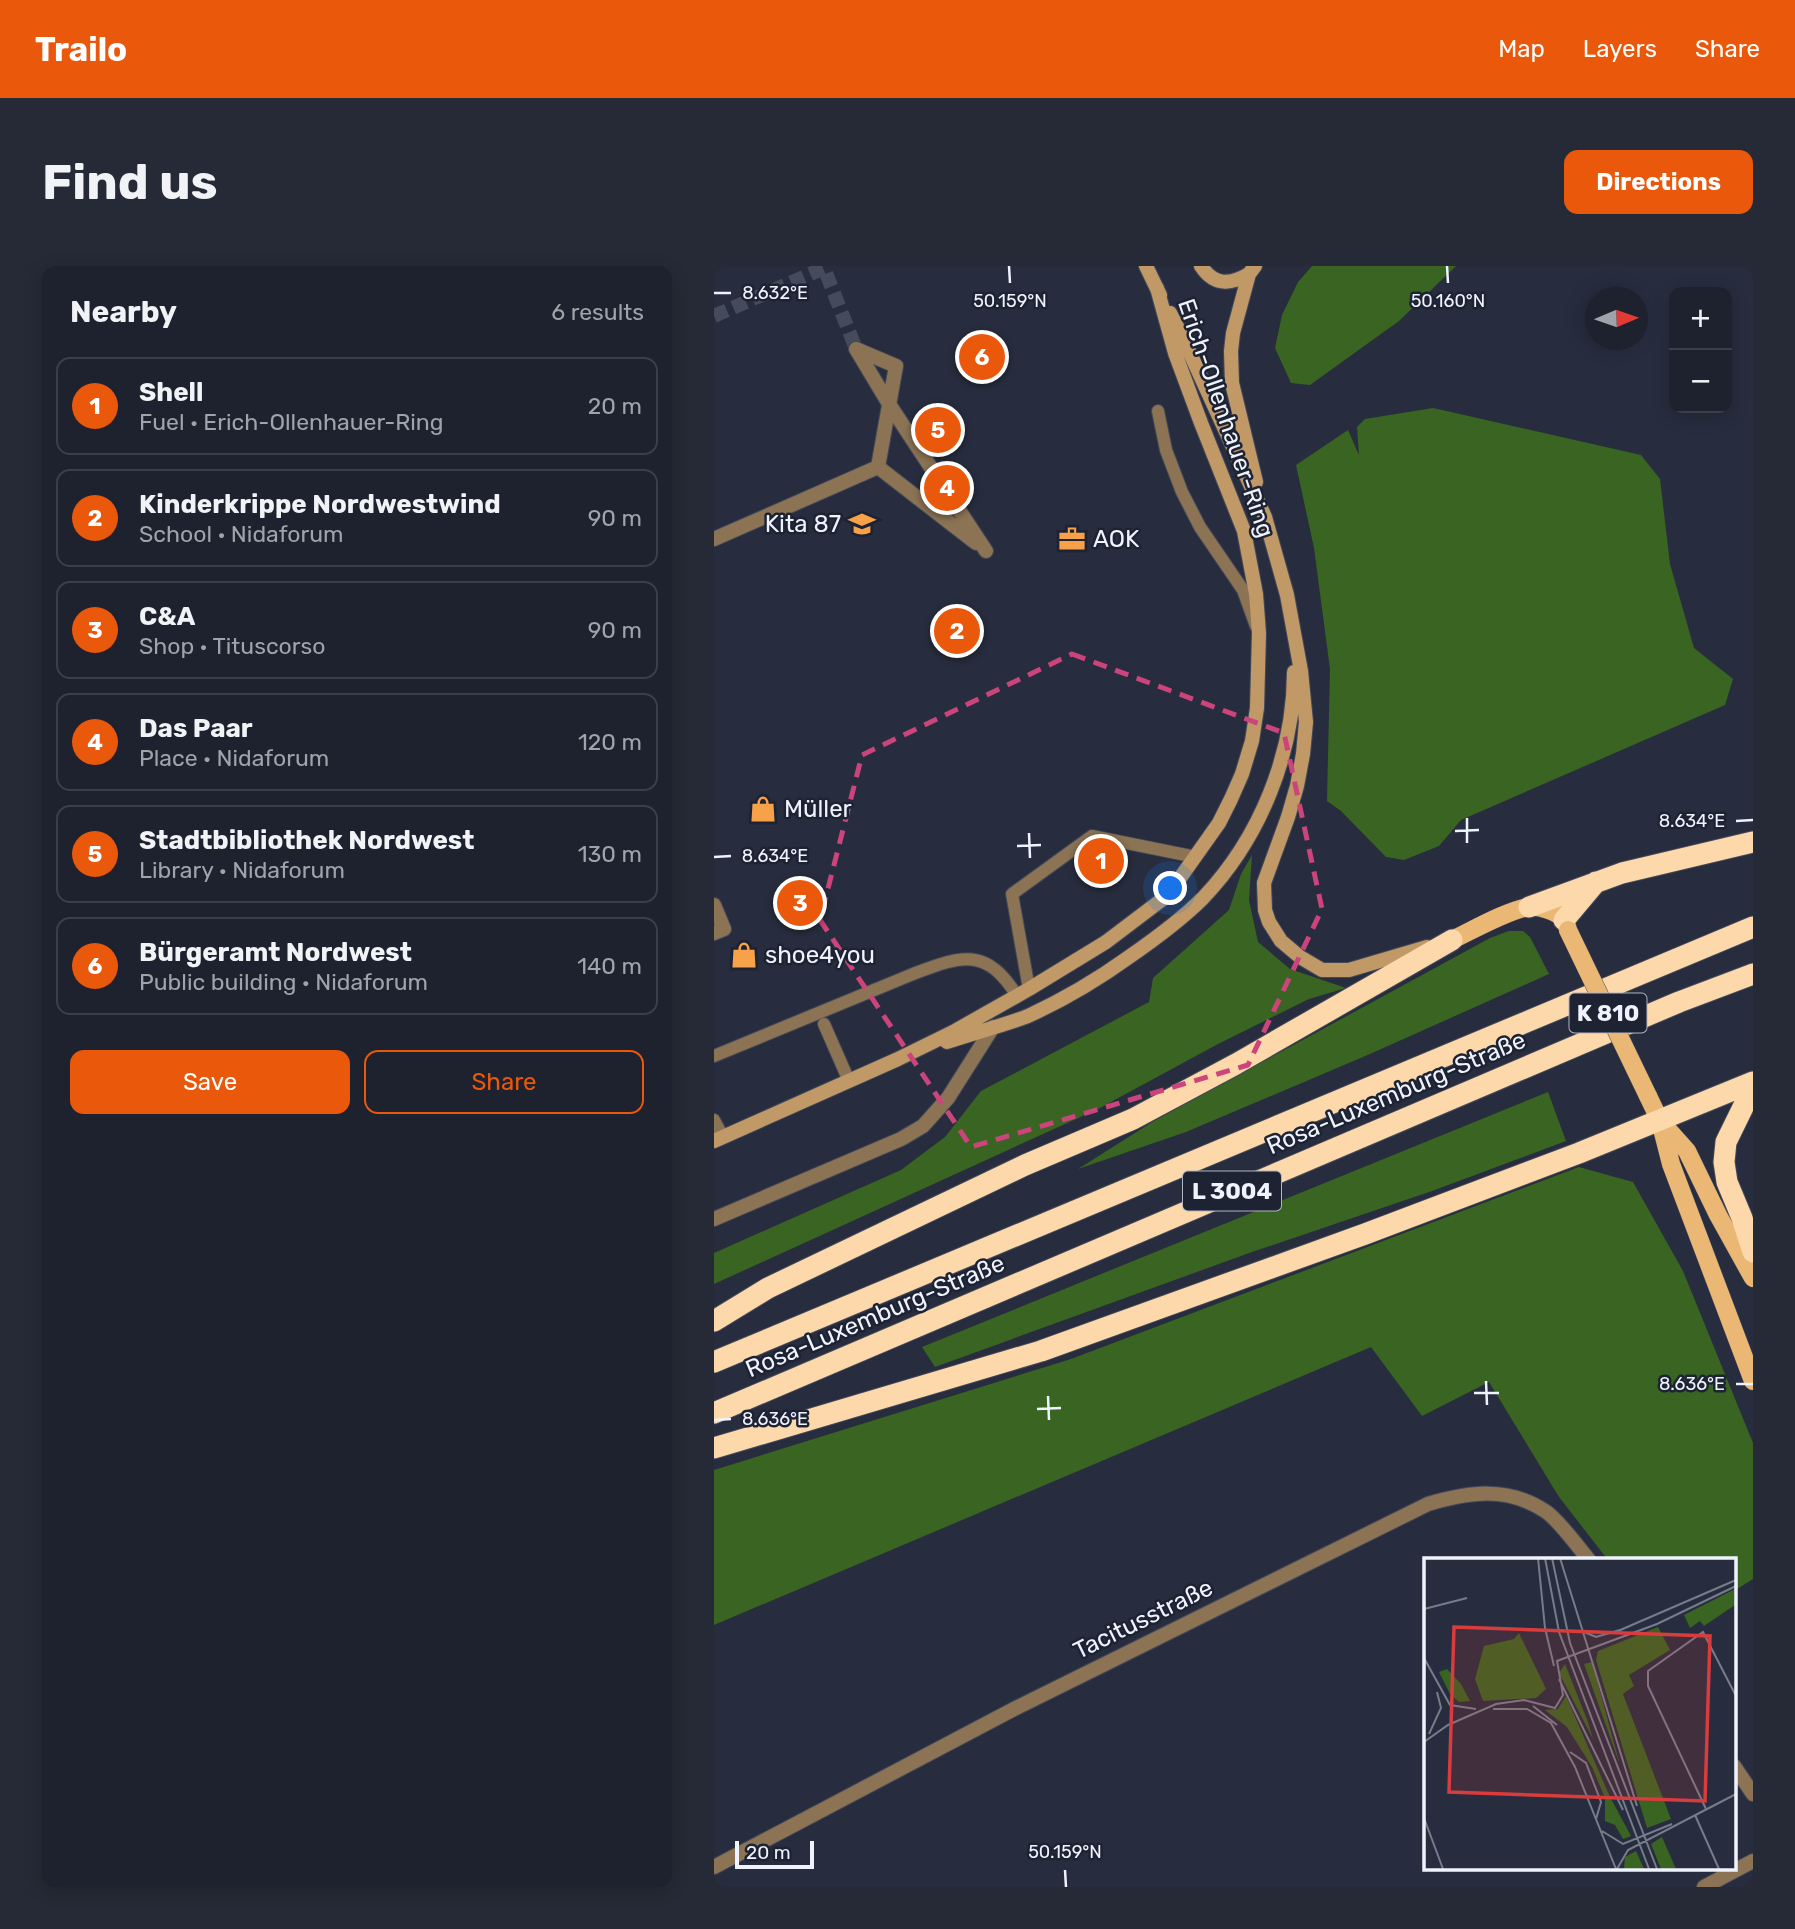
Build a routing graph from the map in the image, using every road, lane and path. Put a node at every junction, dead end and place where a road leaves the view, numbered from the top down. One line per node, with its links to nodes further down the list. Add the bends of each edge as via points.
1 (1146, 266): 4 (main road, Erich-Ollenhauer-Ring)
2 (1201, 266): 3 (main road, via 1212,279 1222,282 1238,280)
3 (1252, 270): 7 (main road, via 1233,333 1231,367)
4 (1157, 288): 7 (main road, Erich-Ollenhauer-Ring); 9 (main road, Erich-Ollenhauer-Ring, via 1179,364 1244,531)
5 (1158, 411): 9 (lane, via 1182,492 1242,590)
6 (878, 467): 6 (street, via 986,551 889,404); 8 (street)
7 (1265, 517): 10 (main road, Erich-Ollenhauer-Ring)
8 (714, 539)
9 (1259, 633): 12 (main road, Erich-Ollenhauer-Ring, via 1259,688 1252,741 1231,799)
10 (1294, 639): 19 (main road, Erich-Ollenhauer-Ring, via 1306,722 1291,807 1264,883 1269,922 1281,941 1322,970 1349,970); 23 (main road, Erich-Ollenhauer-Ring, via 1289,728 1279,772 1264,807 1216,883 1172,925 1110,970 1027,1016)
11 (1753, 842): 13 (highway)
12 (1196, 857): 21 (main road, Erich-Ollenhauer-Ring, via 1168,895 1106,942); 21 (lane, via 1092,836 1012,894)
13 (1598, 881): 15 (highway); 16 (highway)
14 (714, 905): 18 (street)
15 (1529, 907): 16 (main road, via 1555,913); 19 (main road)
16 (1566, 925): 29 (main road, K 810, bridge)
17 (1753, 927): 35 (highway, Rosa-Luxemburg-Straße / L 3004)
18 (719, 931)
19 (1452, 940): 34 (highway, via 1133,1119 781,1283)
20 (1753, 974): 37 (highway, Rosa-Luxemburg-Straße / L 3004)
21 (1023, 993): 24 (lane, via 980,960 954,960); 25 (main road, Erich-Ollenhauer-Ring)
22 (824, 1024): 26 (lane)
23 (993, 1027): 25 (main road, Erich-Ollenhauer-Ring); 31 (street, via 948,1098 923,1126)
24 (714, 1056)
25 (898, 1059): 26 (main road, Erich-Ollenhauer-Ring)
26 (849, 1081): 30 (main road, Erich-Ollenhauer-Ring)
27 (1753, 1085): 29 (highway); 32 (highway, via 1726,1142 1724,1162)
28 (714, 1120): 30 (lane)
29 (1660, 1121): 33 (main road, via 1687,1151); 36 (main road, via 1671,1164); 38 (highway, via 1041,1351)
30 (718, 1139)
31 (714, 1219)
32 (1753, 1252)
33 (1753, 1278)
34 (714, 1321)
35 (714, 1362)
36 (1753, 1381)
37 (714, 1413)
38 (714, 1448)
39 (1587, 1558): 43 (street, Tacitusstraße, via 1546,1511 1519,1499 1490,1492 1428,1504 1014,1709)
40 (1736, 1769): 41 (street)
41 (1753, 1794)
42 (1753, 1861): 44 (street)
43 (714, 1867)
44 (1704, 1887)

